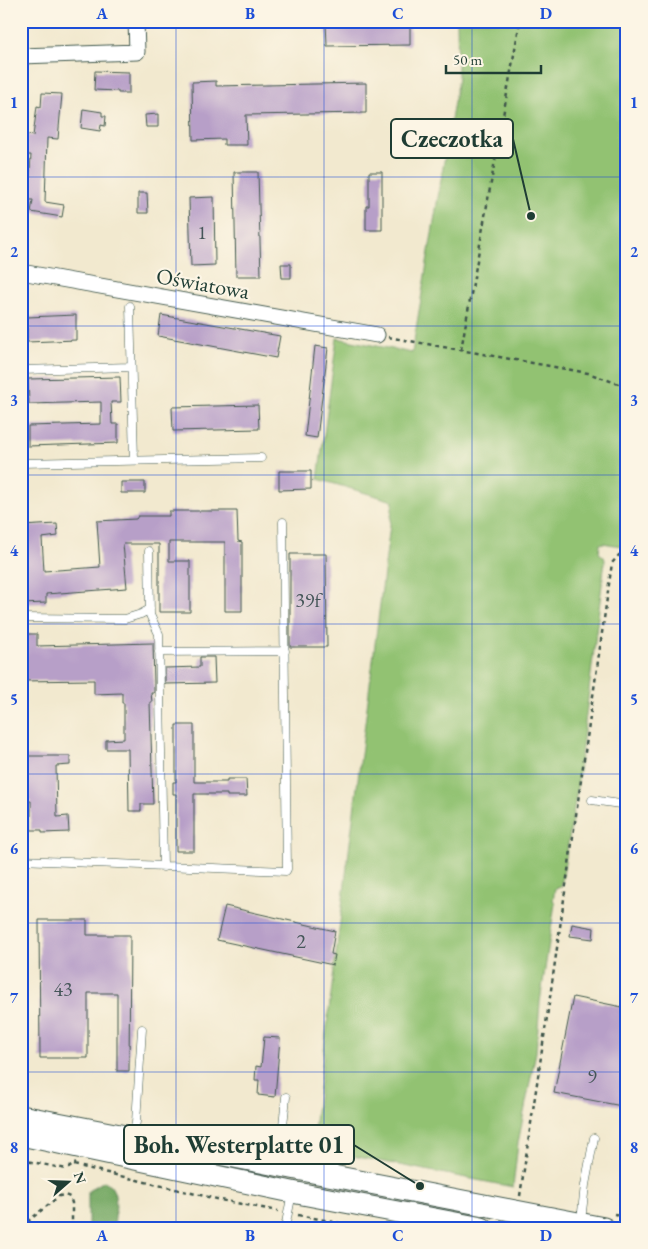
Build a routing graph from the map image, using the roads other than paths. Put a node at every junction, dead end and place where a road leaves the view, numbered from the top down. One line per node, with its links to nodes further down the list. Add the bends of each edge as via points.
1 (136, 21): 2 (street, via 137,52)
2 (21, 56)
3 (21, 272): 5 (street, Oświatowa)
4 (130, 306): 6 (lane)
5 (377, 334)
6 (131, 366): 7 (lane); 9 (lane)
7 (21, 370)
8 (261, 458): 9 (lane)
9 (134, 460): 10 (lane)
10 (21, 463)
11 (283, 522): 15 (lane)
12 (149, 551): 13 (lane)
13 (150, 609): 14 (lane, via 125,619); 16 (lane, via 159,634)
14 (21, 618)
15 (285, 651): 16 (lane); 20 (lane, via 287,869 284,872)
16 (159, 652): 20 (lane)
17 (592, 800): 18 (lane)
18 (627, 805)
19 (21, 860): 20 (lane)
20 (163, 867)
21 (142, 1029): 25 (lane)
22 (286, 1097): 27 (lane)
23 (21, 1116): 25 (main road)
24 (21, 1135): 28 (main road)
25 (133, 1138): 27 (main road)
26 (594, 1138): 29 (lane, via 584,1185)
27 (279, 1165): 29 (main road)
28 (292, 1192): 30 (lane); 31 (main road)
29 (581, 1223): 32 (main road)
30 (285, 1228)
31 (482, 1228)
32 (604, 1228)

